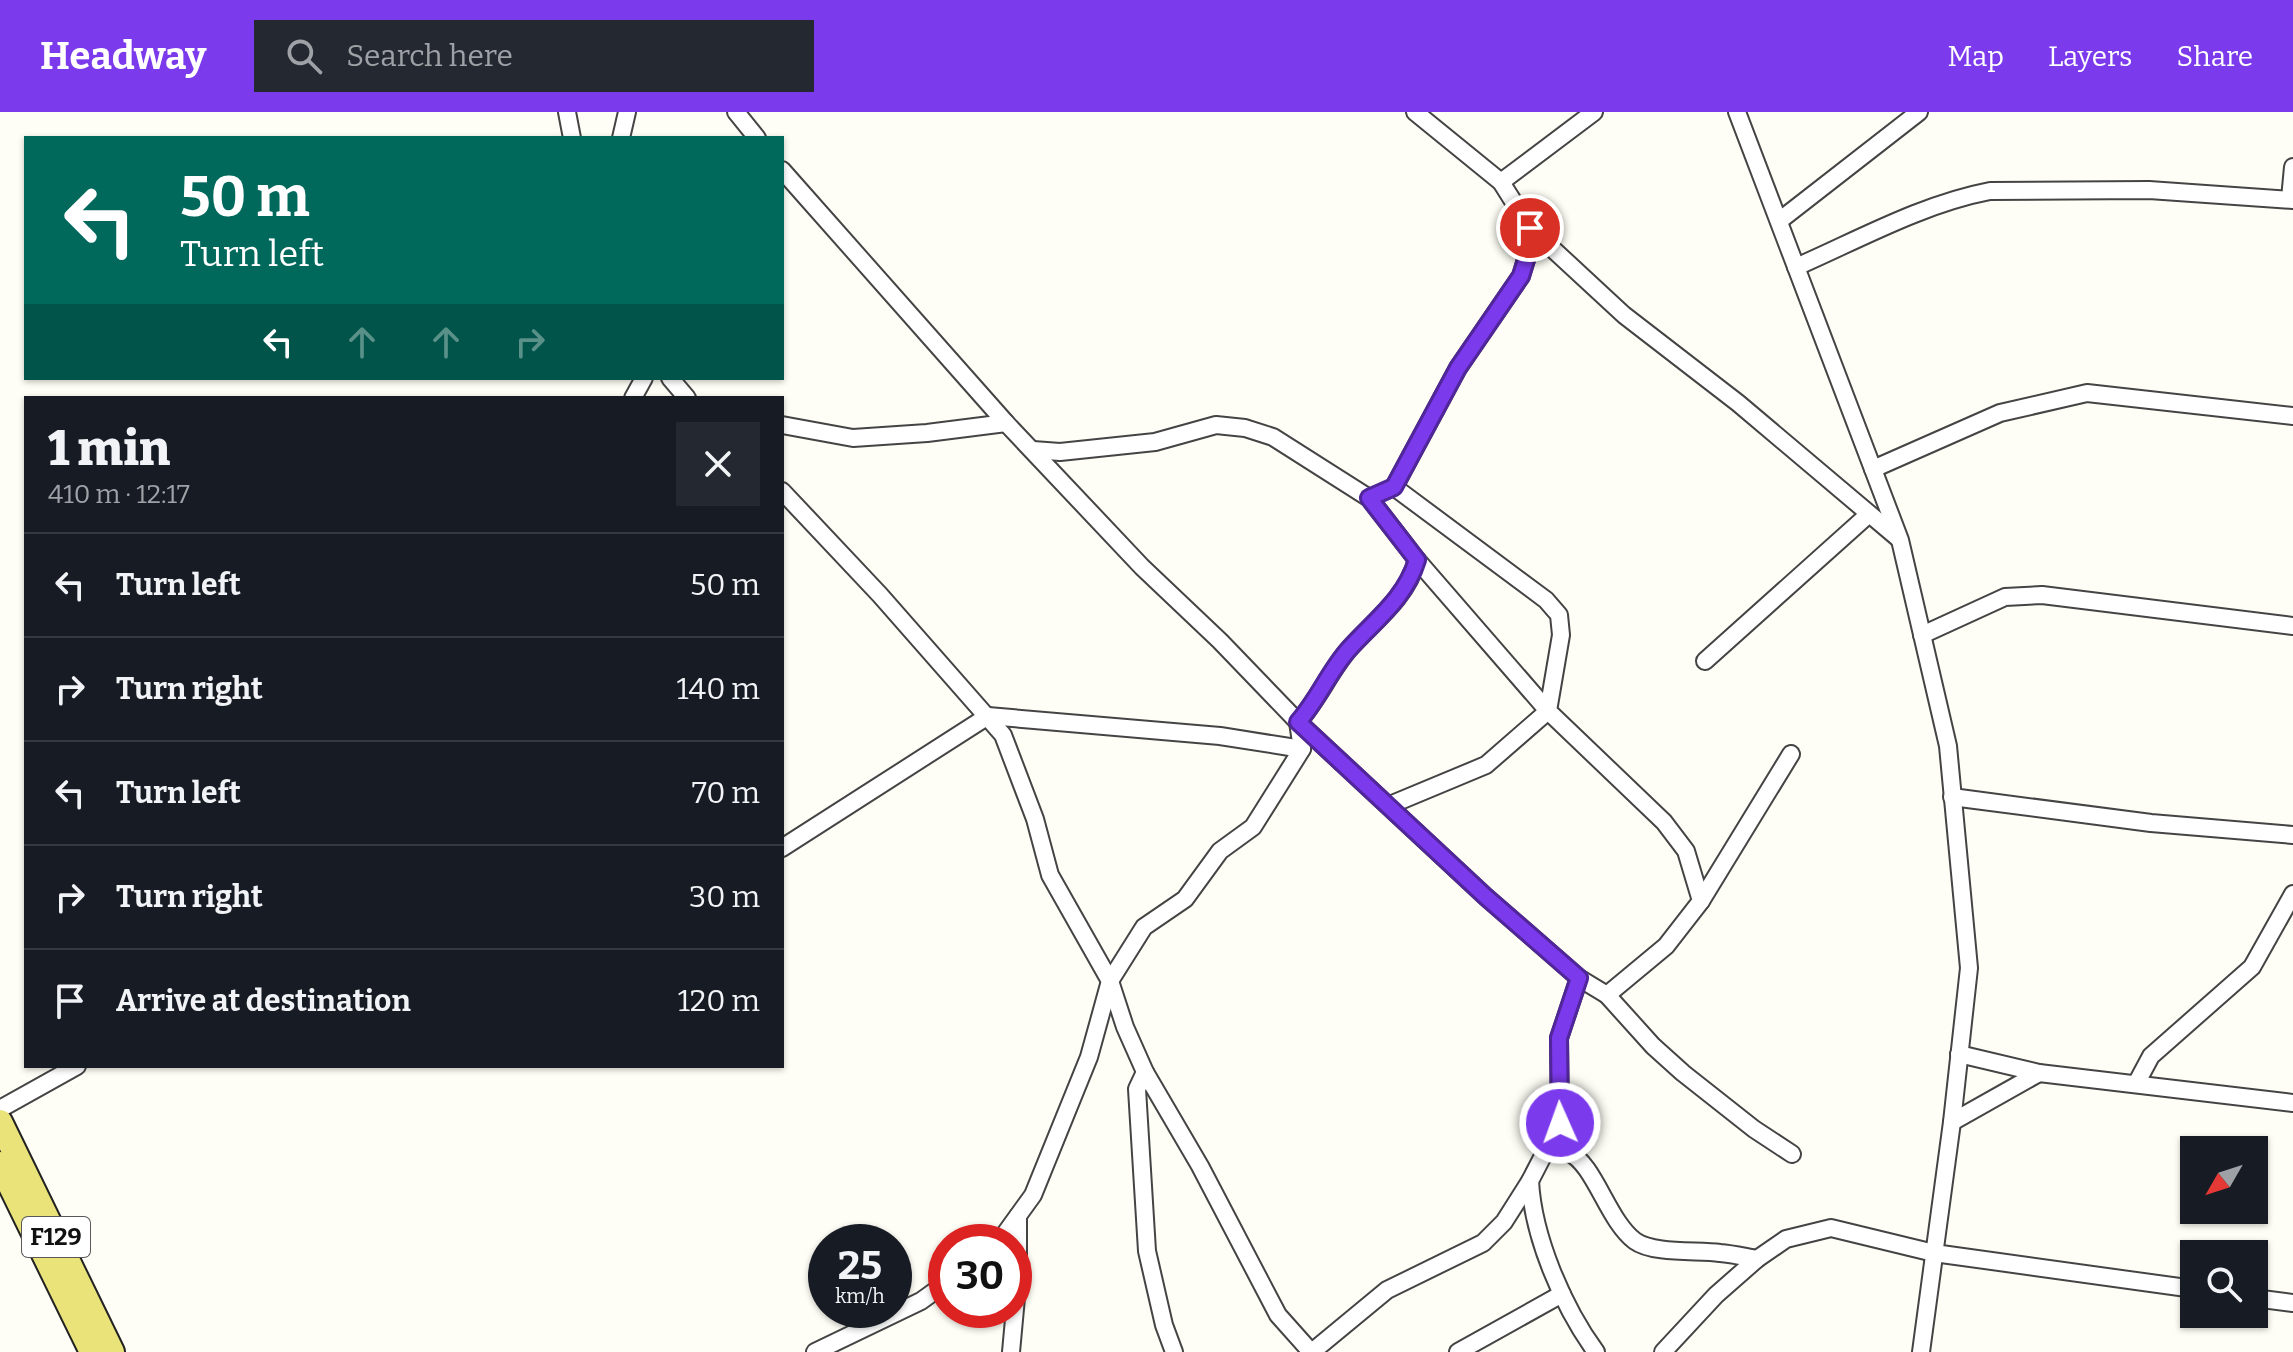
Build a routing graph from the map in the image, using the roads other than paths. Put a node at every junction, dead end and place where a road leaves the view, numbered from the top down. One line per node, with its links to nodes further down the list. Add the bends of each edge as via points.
1 (567, 112): 8 (street)
2 (627, 112): 9 (street)
3 (736, 112): 10 (street)
4 (1415, 112): 13 (street)
5 (1594, 112): 13 (street)
6 (1737, 112): 15 (street)
7 (1919, 112): 15 (street)
8 (572, 136)
9 (621, 136)
10 (755, 136)
11 (2293, 167): 14 (street)
12 (784, 172): 21 (street)
13 (1501, 182): 16 (street)
14 (2292, 199): 17 (street, via 2149,190 1990,191 1950,201)
15 (1779, 221): 17 (street)
16 (1530, 228): 25 (street, via 1521,276 1458,368); 28 (street, via 1624,315)
17 (1796, 267): 24 (street)
18 (672, 380): 19 (street)
19 (685, 396)
20 (2293, 416): 24 (street, via 2087,393 2000,413)
21 (1006, 423): 22 (street, via 853,438); 23 (street)
22 (784, 425)
23 (1033, 450): 27 (street, via 1155,442 1216,425 1245,428 1273,437); 36 (street)
24 (1873, 469): 29 (street)
25 (1394, 487): 27 (street); 34 (street, via 1559,615 1561,635)
26 (784, 493): 35 (street)
27 (1369, 498): 30 (street)
28 (1869, 514): 29 (street); 33 (street)
29 (1900, 540): 32 (street)
30 (1417, 560): 34 (street); 36 (street, via 1397,600 1349,649)
31 (2293, 626): 32 (street, via 2042,595 2005,597)
32 (1922, 635): 39 (street, via 1948,746)
33 (1705, 661)
34 (1548, 711): 40 (street, via 1486,765); 44 (street, via 1664,822 1686,851)
35 (988, 716): 37 (street, via 1220,736); 42 (street); 46 (street, via 1003,735 1050,875)
36 (1298, 722): 37 (street); 40 (street)
37 (1302, 749): 46 (street, via 1253,827 1220,851 1185,899 1144,927)
38 (1791, 754): 44 (street)
39 (1952, 797): 41 (street); 48 (street, via 1969,968)
40 (1390, 805): 45 (street)
41 (2293, 835)
42 (784, 847)
43 (2293, 894): 52 (street, via 2252,967 2151,1056)
44 (1701, 901): 47 (street, via 1666,946)
45 (1579, 978): 47 (street); 57 (street, via 1559,1038 1560,1123)
46 (1110, 981): 50 (street); 61 (street, via 1089,1057 1033,1195)
47 (1607, 995): 58 (street, via 1683,1073)
48 (1959, 1054): 51 (street); 56 (street)
49 (73, 1068): 54 (street)
50 (1145, 1072): 74 (street, via 1137,1089 1147,1251); 75 (street, via 1278,1315)
51 (2039, 1073): 52 (street); 56 (street)
52 (2136, 1084): 53 (street)
53 (2293, 1103)
54 (0, 1109)
55 (0, 1122): 59 (main road, F129)
56 (1952, 1122): 63 (street)
57 (1543, 1154): 60 (street); 64 (street, via 1570,1152 1636,1242)
58 (1792, 1154)
59 (8, 1175): 70 (main road, F129); 71 (main road, F129)
60 (1530, 1181): 66 (street, via 1545,1252); 75 (street, via 1504,1222 1483,1243 1387,1290)
61 (1018, 1216): 62 (street); 73 (street)
62 (1012, 1224)
63 (1934, 1253): 64 (street, via 1831,1228 1786,1239); 65 (street); 79 (street)
64 (1757, 1259): 78 (street)
65 (2180, 1287)
66 (1562, 1294): 76 (street); 77 (street)
67 (928, 1296): 72 (street)
68 (2268, 1300): 69 (street)
69 (2293, 1303)
70 (92, 1352)
71 (112, 1352)
72 (815, 1352)
73 (1011, 1352)
74 (1174, 1352)
75 (1312, 1352)
76 (1458, 1352)
77 (1596, 1352)
78 (1663, 1352)
79 (1921, 1352)

